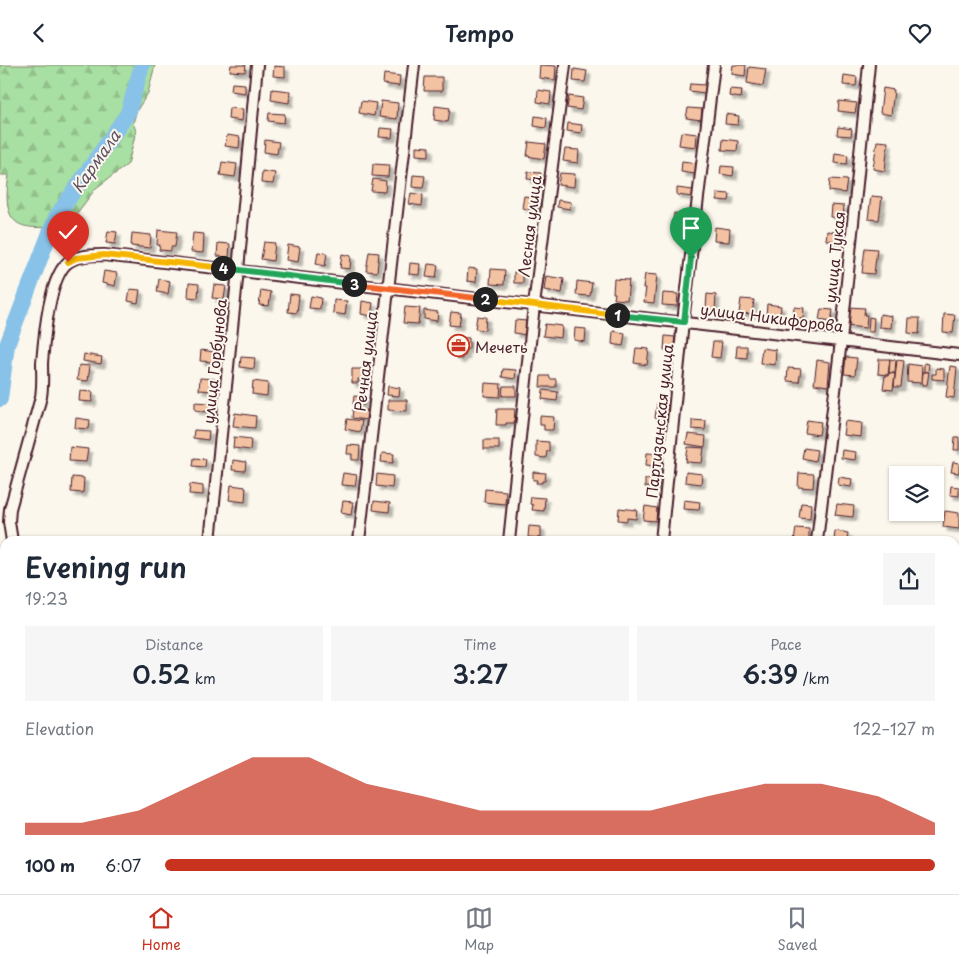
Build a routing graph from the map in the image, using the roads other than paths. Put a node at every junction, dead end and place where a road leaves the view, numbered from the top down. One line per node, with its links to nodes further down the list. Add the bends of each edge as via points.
1 (257, 65): 6 (street, улица Горбунова)
2 (414, 65): 7 (street, Речная улица)
3 (565, 65): 8 (street, Лесная улица)
4 (714, 65): 9 (street, Партизанская улица)
5 (869, 65): 10 (street, улица Тукая)
6 (238, 270): 7 (street, улица Никифорова); 12 (street, улица Никифорова, via 104,255 76,258 62,268 53,291 44,341 41,397 10,509); 13 (street, улица Горбунова)
7 (389, 289): 8 (street, улица Никифорова); 14 (street, Речная улица)
8 (534, 305): 9 (street, улица Никифорова); 15 (street, Лесная улица)
9 (684, 322): 10 (street, улица Никифорова); 16 (street, Партизанская улица)
10 (841, 341): 11 (street, улица Никифорова); 17 (street, улица Тукая)
11 (959, 355)
12 (11, 536)
13 (211, 536)
14 (360, 536)
15 (510, 536)
16 (663, 536)
17 (817, 536)

